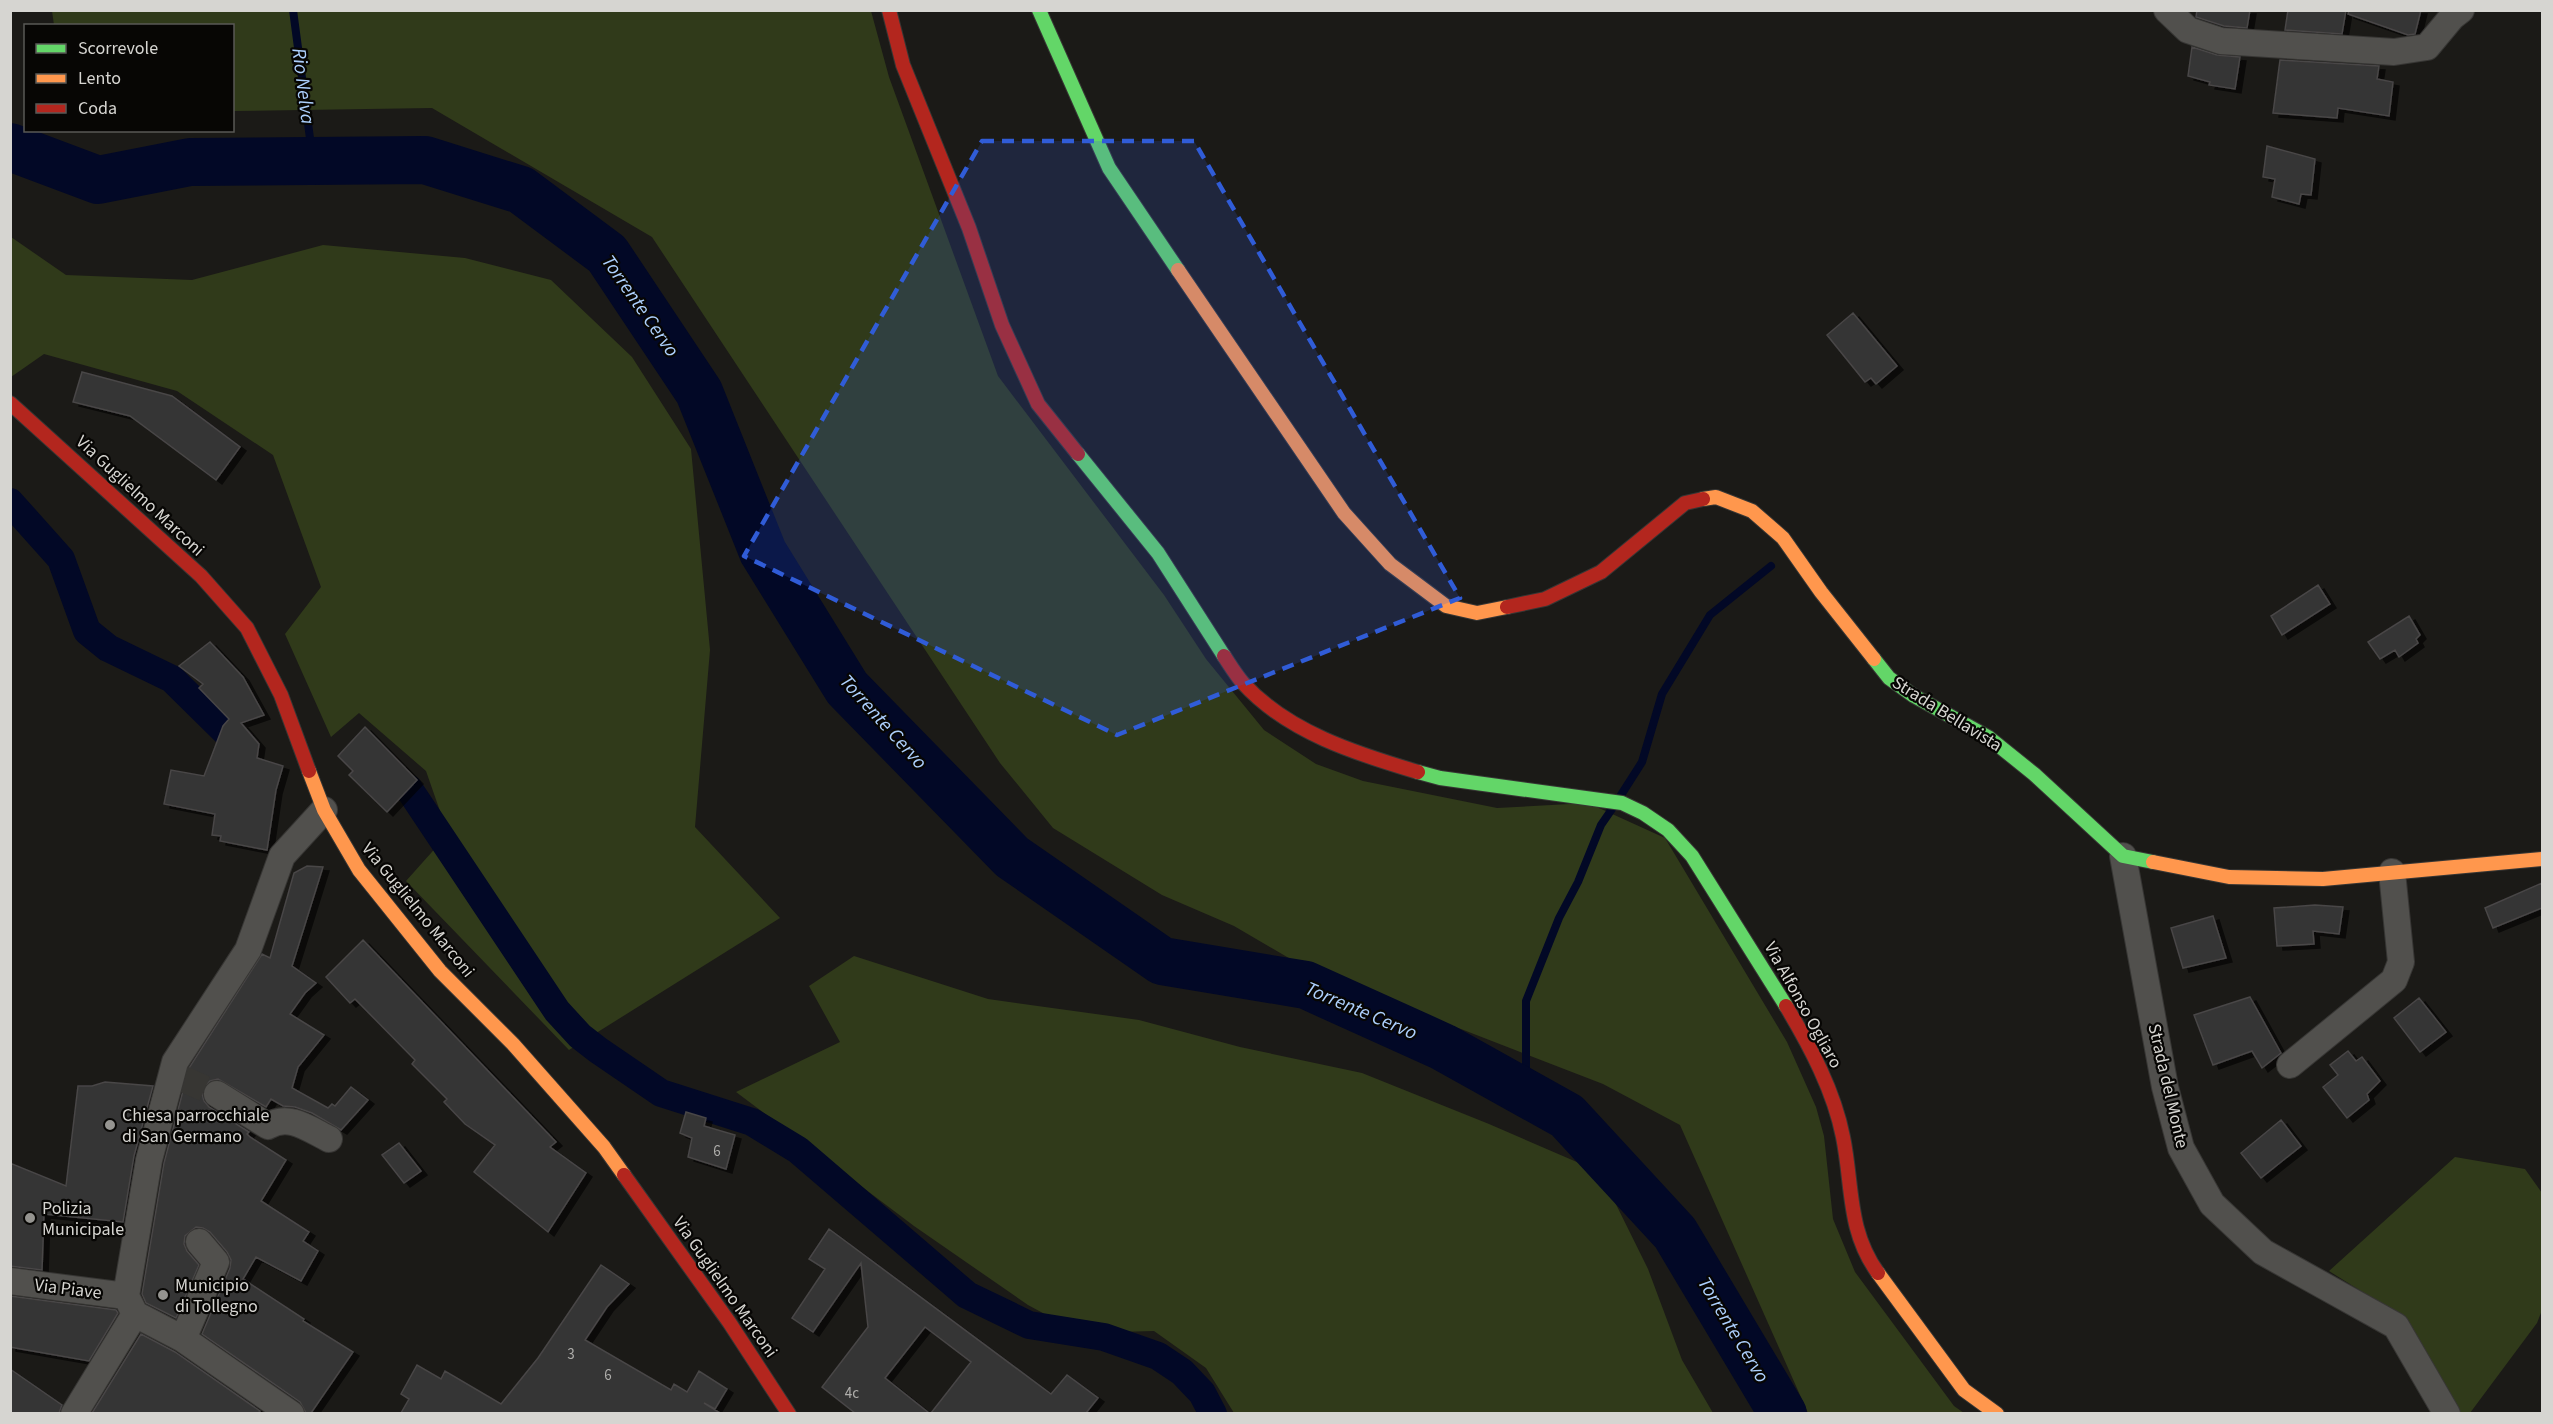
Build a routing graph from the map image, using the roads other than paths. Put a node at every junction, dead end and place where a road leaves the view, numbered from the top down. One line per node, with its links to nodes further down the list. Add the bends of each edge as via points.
1 (889, 10): 20 (street, Via Alfonso Ogliaro, via 903,65 969,228 1002,326 1038,404 1158,553 1243,683 1276,712 1328,741 1371,758 1440,778 1622,803 1668,830 1692,856 1803,1035 1834,1104 1843,1137 1852,1219 1870,1263 1964,1390)
2 (1039, 10): 7 (street, Strada Bellavista, via 1109,168 1344,513 1390,564 1446,606 1477,613 1545,599 1601,572 1685,503 1716,497 1752,511 1783,538 1889,678 1988,736)
3 (2167, 10): 4 (street, via 2188,30 2221,41 2394,52 2427,47)
4 (2461, 10)
5 (10, 403): 6 (street, Via Guglielmo Marconi, via 201,576 247,628 281,695)
6 (324, 810): 15 (street, via 282,856 248,950 175,1062 176,1075 149,1160); 19 (street, Via Guglielmo Marconi, via 359,870 440,971 513,1044 604,1148)
7 (2123, 856): 9 (street, Strada Bellavista, via 2229,877 2323,879); 21 (street, Strada del Monte, via 2165,1087 2181,1148 2212,1204 2264,1252 2396,1326)
8 (2542, 859): 9 (street, Strada Bellavista)
9 (2392, 872): 10 (street, via 2401,962 2394,980)
10 (2290, 1065)
11 (217, 1094): 12 (street, via 268,1126 291,1120)
12 (329, 1139)
13 (199, 1242): 16 (street, via 216,1262)
14 (10, 1281): 15 (street, Via Piave)
15 (131, 1305): 16 (street); 17 (street)
16 (183, 1339): 18 (street)
17 (74, 1413)
18 (291, 1413)
19 (789, 1413)
20 (1997, 1413)
21 (2447, 1413)

